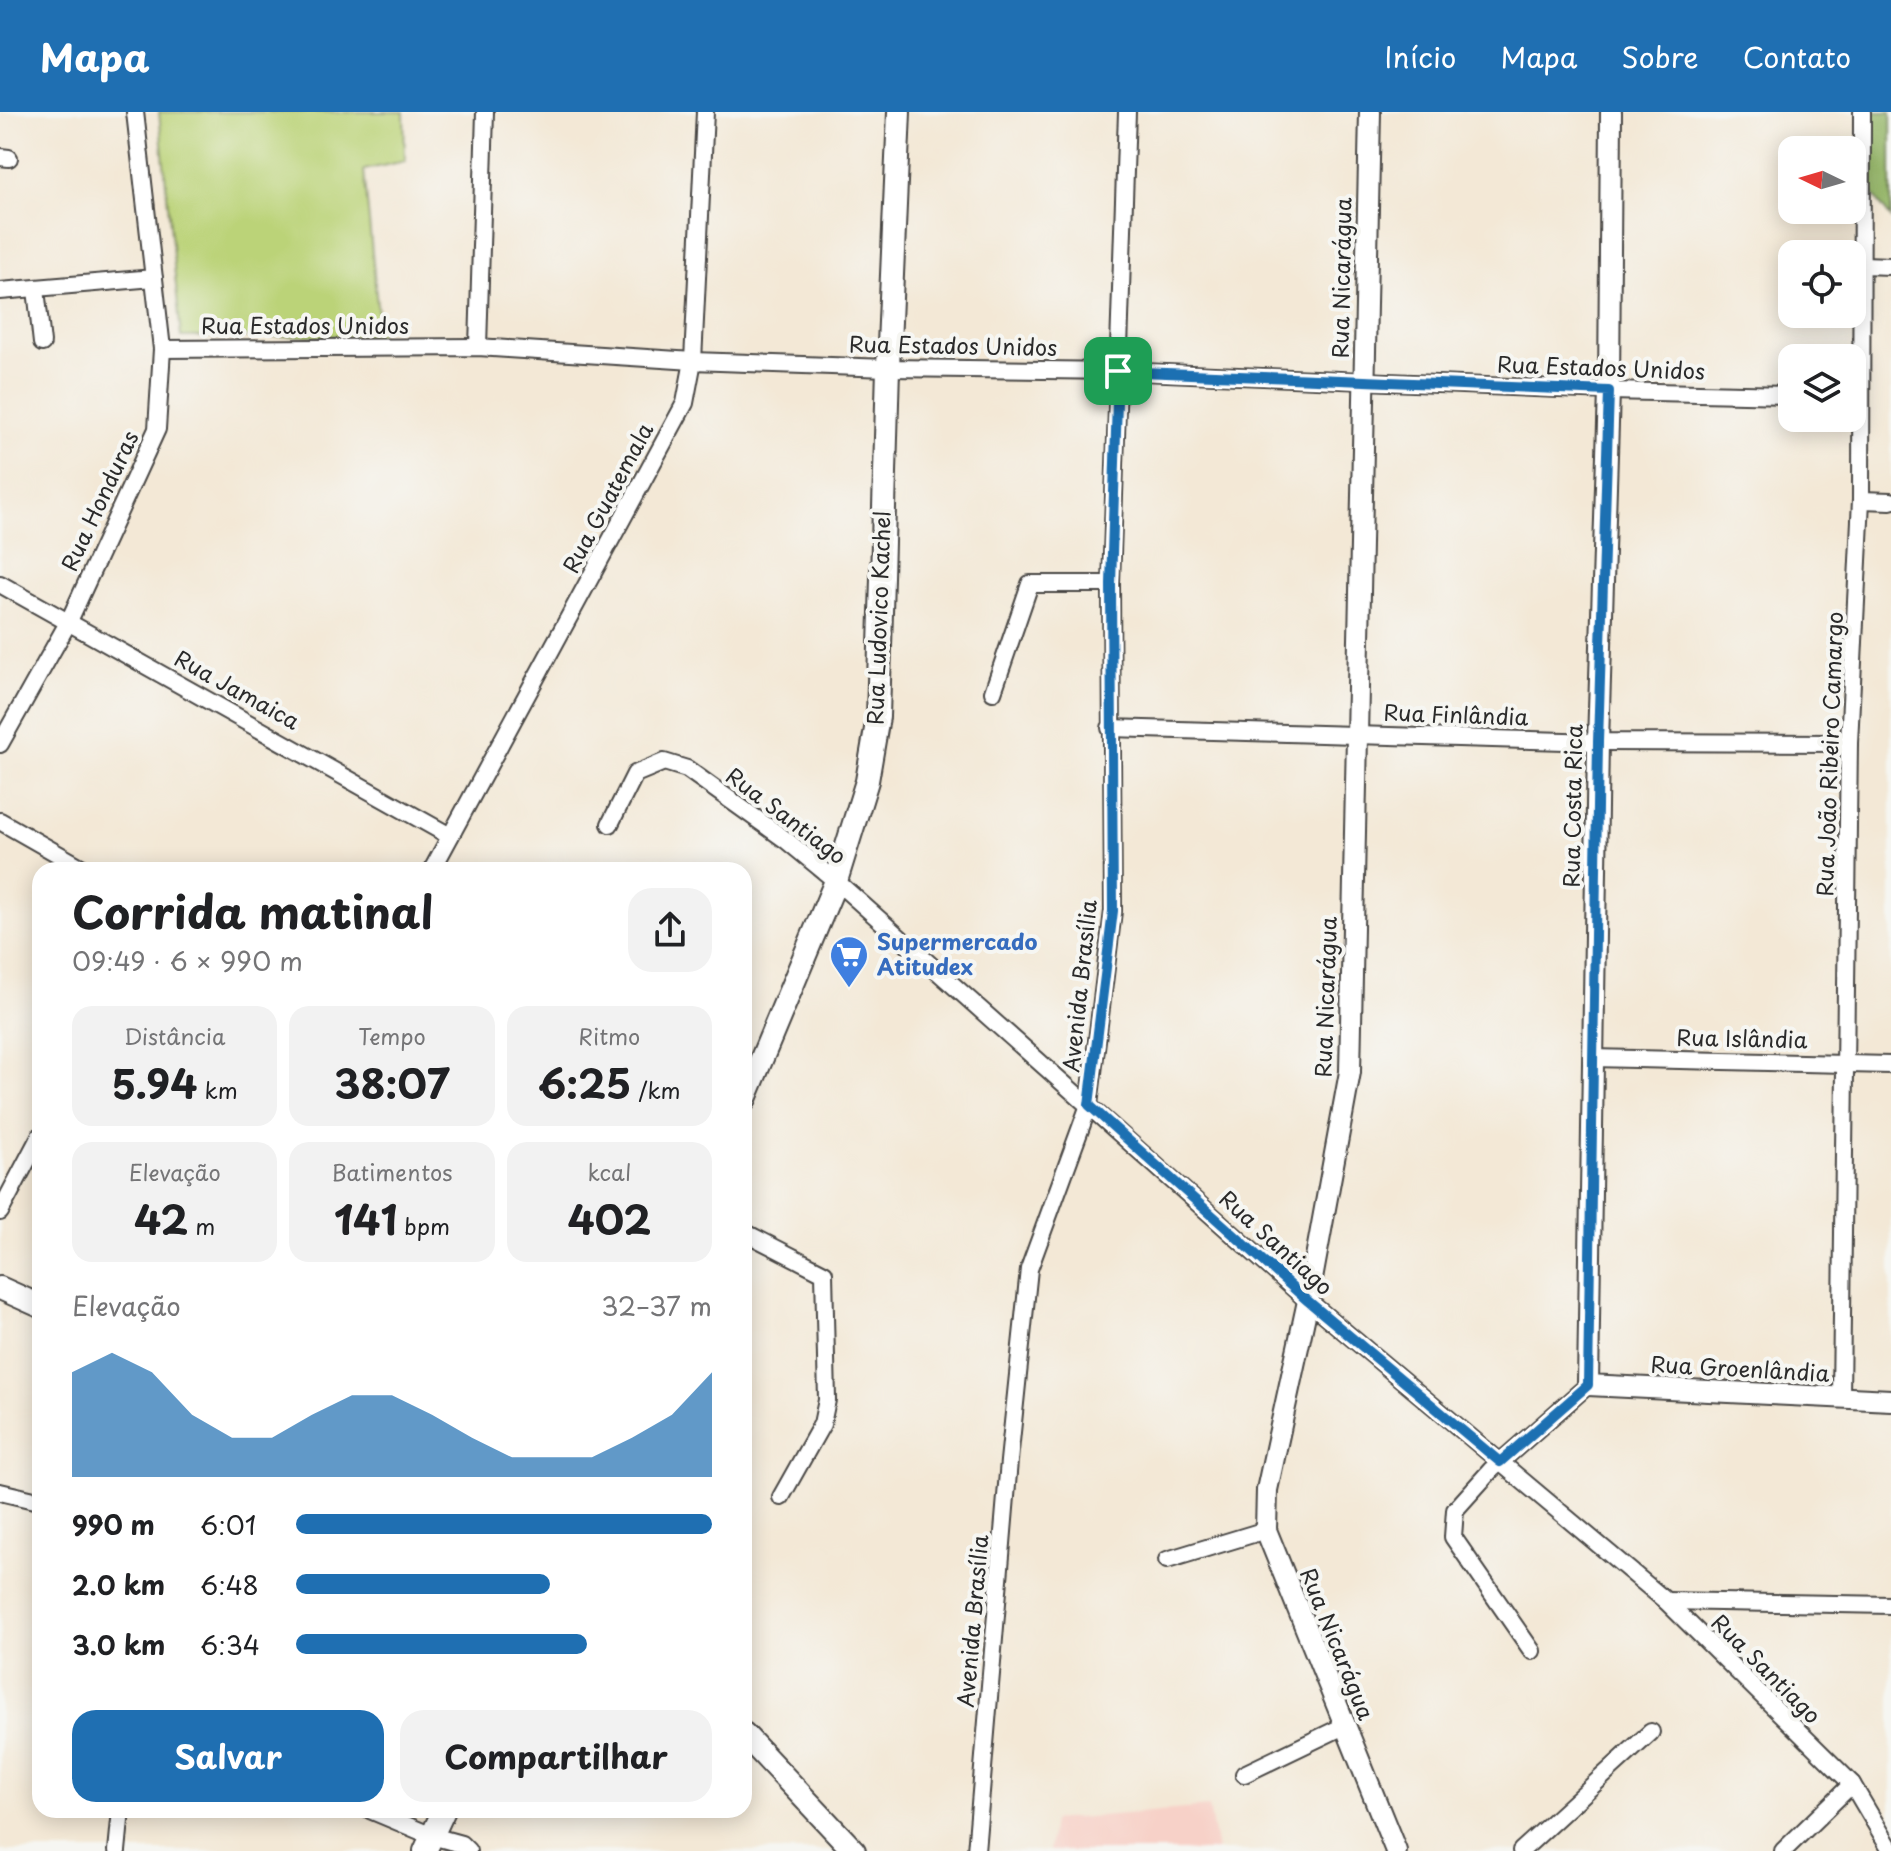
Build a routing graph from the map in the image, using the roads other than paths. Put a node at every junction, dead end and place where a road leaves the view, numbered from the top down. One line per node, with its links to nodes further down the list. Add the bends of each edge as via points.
1 (135, 112): 12 (street, Rua Honduras)
2 (485, 112): 16 (street)
3 (705, 112): 18 (street, Rua Guatemala)
4 (899, 112): 19 (main road, Rua Ludovico Kachel)
5 (1127, 112): 20 (street, Avenida Brasília)
6 (1370, 112): 21 (street, Rua Nicarágua)
7 (1611, 112): 22 (street, Rua Costa Rica)
8 (1862, 112): 9 (street, Rua João Ribeiro Camargo)
9 (1862, 240)
10 (1866, 265): 11 (street)
11 (1891, 266)
12 (154, 278): 13 (street); 17 (street, Rua Honduras)
13 (36, 289): 14 (street); 15 (street)
14 (0, 291)
15 (42, 343)
16 (478, 347): 17 (street, Rua Estados Unidos); 18 (street, Rua Estados Unidos)
17 (162, 349): 29 (street, Rua Honduras, via 157,429)
18 (693, 361): 19 (street, Rua Estados Unidos); 38 (street, Rua Guatemala, via 685,403)
19 (888, 368): 20 (street, Rua Estados Unidos); 41 (main road, Rua Ludovico Kachel, via 878,717 867,781)
20 (1118, 371): 21 (street, Rua Estados Unidos); 28 (street, Avenida Brasília)
21 (1364, 382): 22 (street, Rua Estados Unidos); 32 (street, Rua Nicarágua)
22 (1609, 391): 23 (street, Rua Estados Unidos); 33 (street, Rua Costa Rica)
23 (1778, 395)
24 (1858, 432): 25 (street, Rua João Ribeiro Camargo)
25 (1861, 500): 26 (street); 34 (street, Rua João Ribeiro Camargo)
26 (1891, 501)
27 (0, 584): 29 (street, Rua Jamaica)
28 (1111, 584): 30 (street, via 1030,584); 31 (street, Avenida Brasília)
29 (69, 621): 35 (street, Rua Honduras); 38 (street, Rua Jamaica)
30 (993, 692)
31 (1110, 728): 32 (street, Rua Finlândia); 46 (street, Avenida Brasília, via 1113,911)
32 (1357, 734): 33 (street, Rua Finlândia); 51 (street, Rua Nicarágua, via 1350,1072)
33 (1598, 742): 34 (street, Rua Finlândia); 42 (street, Rua Costa Rica)
34 (1849, 743): 43 (street, Rua João Ribeiro Camargo)
35 (0, 744)
36 (0, 821): 39 (street)
37 (610, 824): 41 (street, Rua Santiago, via 635,774 664,762 687,769)
38 (450, 836): 40 (street, Rua Guatemala)
39 (72, 862)
40 (436, 862)
41 (836, 881): 45 (main road, Rua Ludovico Kachel); 46 (street, Rua Santiago)
42 (1592, 1058): 43 (street, Rua Islândia); 53 (street, Rua Costa Rica)
43 (1845, 1062): 44 (street, Rua Islândia); 54 (street, Rua João Ribeiro Camargo)
44 (1891, 1065)
45 (752, 1082)
46 (1089, 1105): 51 (street, Rua Santiago); 78 (street, Avenida Brasília, via 1029,1269)
47 (32, 1151): 48 (street)
48 (0, 1212)
49 (752, 1236): 58 (street, via 824,1273 827,1400 822,1424)
50 (0, 1288): 52 (main road)
51 (1308, 1301): 56 (street, Rua Santiago); 60 (street, Rua Nicarágua, via 1267,1490)
52 (32, 1302)
53 (1588, 1385): 54 (street, Rua Groenlândia); 56 (street)
54 (1841, 1397): 55 (street, Rua Groenlândia)
55 (1891, 1400)
56 (1500, 1462): 62 (street, Rua Santiago); 64 (street, via 1455,1510 1453,1537)
57 (0, 1492): 59 (street)
58 (781, 1497)
59 (32, 1500)
60 (1266, 1530): 61 (street); 65 (street, Rua Nicarágua)
61 (1167, 1560)
62 (1666, 1601): 63 (street); 69 (street, Rua Santiago)
63 (1891, 1605)
64 (1532, 1651)
65 (1344, 1726): 68 (street); 79 (street, Rua Nicarágua)
66 (1651, 1732): 80 (street)
67 (752, 1743): 77 (main road)
68 (1244, 1774)
69 (1852, 1784): 74 (street, Rua Santiago); 81 (street)
70 (120, 1818): 75 (street)
71 (384, 1818): 73 (street)
72 (440, 1818): 73 (main road)
73 (429, 1844): 76 (street, via 461,1844)
74 (1891, 1850)
75 (117, 1851)
76 (468, 1851)
77 (854, 1851)
78 (976, 1851)
79 (1396, 1851)
80 (1521, 1851)
81 (1783, 1851)

